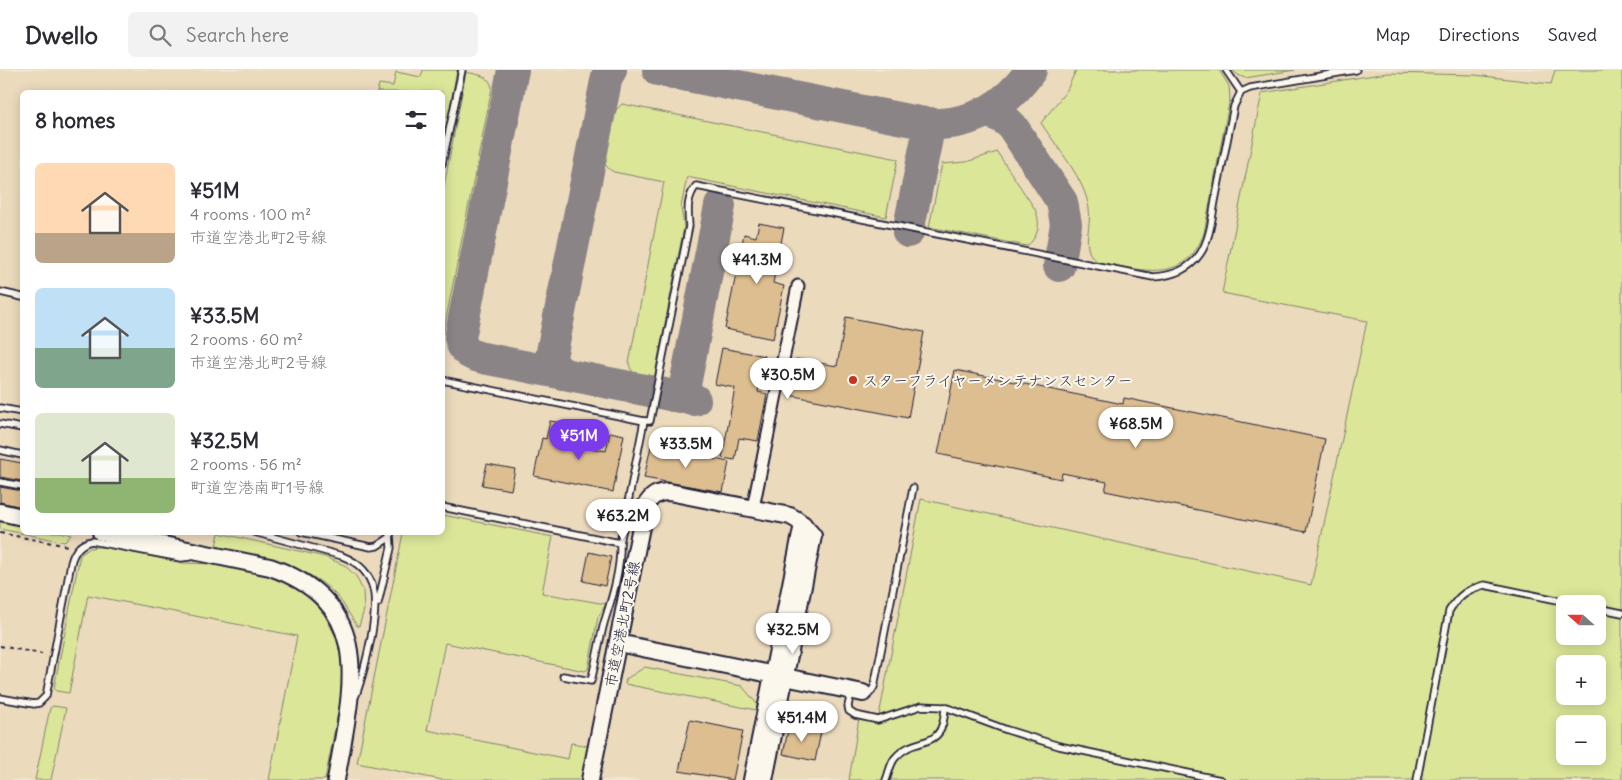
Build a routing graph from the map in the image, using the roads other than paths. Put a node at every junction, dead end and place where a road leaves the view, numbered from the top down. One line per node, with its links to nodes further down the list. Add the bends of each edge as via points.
1 (462, 70): 5 (lane)
2 (1226, 70): 4 (lane)
3 (1356, 70): 4 (lane)
4 (1241, 92): 12 (lane, via 1234,106 1209,232 1193,262 1166,277 1060,260 696,186 687,206 689,226 650,421)
5 (445, 150)
6 (798, 286): 21 (street)
7 (0, 292): 8 (lane)
8 (20, 297)
9 (445, 381): 12 (lane)
10 (0, 408): 11 (lane)
11 (20, 412)
12 (644, 421): 28 (lane)
13 (0, 424): 14 (lane)
14 (20, 428)
15 (0, 450): 16 (lane)
16 (20, 455)
17 (0, 482): 18 (lane)
18 (20, 486)
19 (913, 488): 37 (lane, via 874,687 870,693)
20 (445, 508): 28 (lane)
21 (753, 508): 34 (street, 市道空港北町2号線, via 669,492 654,495 645,507); 36 (street, 市道空港北町2号線, via 790,516 804,524)
22 (0, 512): 23 (street)
23 (20, 517)
24 (116, 535): 29 (street)
25 (265, 535): 32 (lane, via 352,559 370,579 376,598)
26 (315, 535): 27 (lane, via 371,547)
27 (390, 535): 32 (lane)
28 (620, 543): 35 (lane, via 621,554 611,606 591,681)
29 (214, 555): 38 (lane, via 181,558 92,541 80,545 72,556 46,696 39,704); 40 (street, via 287,573 317,591 328,604 345,634 350,652 351,690)
30 (1556, 600): 47 (lane, via 1484,585 1457,598 1450,611)
31 (1606, 610): 33 (lane)
32 (376, 612): 40 (lane, via 364,673)
33 (1622, 613)
34 (618, 643): 36 (street); 42 (street, 市道空港北町2号線)
35 (563, 676)
36 (779, 676): 37 (street); 43 (street, 市道空港北町2号線); 44 (street)
37 (857, 692): 39 (lane, via 848,706 849,711 878,720 921,706)
38 (0, 698)
39 (945, 707): 45 (lane, via 942,730 927,741 901,752 893,760); 46 (lane, via 1059,746)
40 (346, 724): 41 (street)
41 (336, 780)
42 (590, 780)
43 (752, 780)
44 (764, 780)
45 (886, 780)
46 (1221, 780)
47 (1417, 780)

